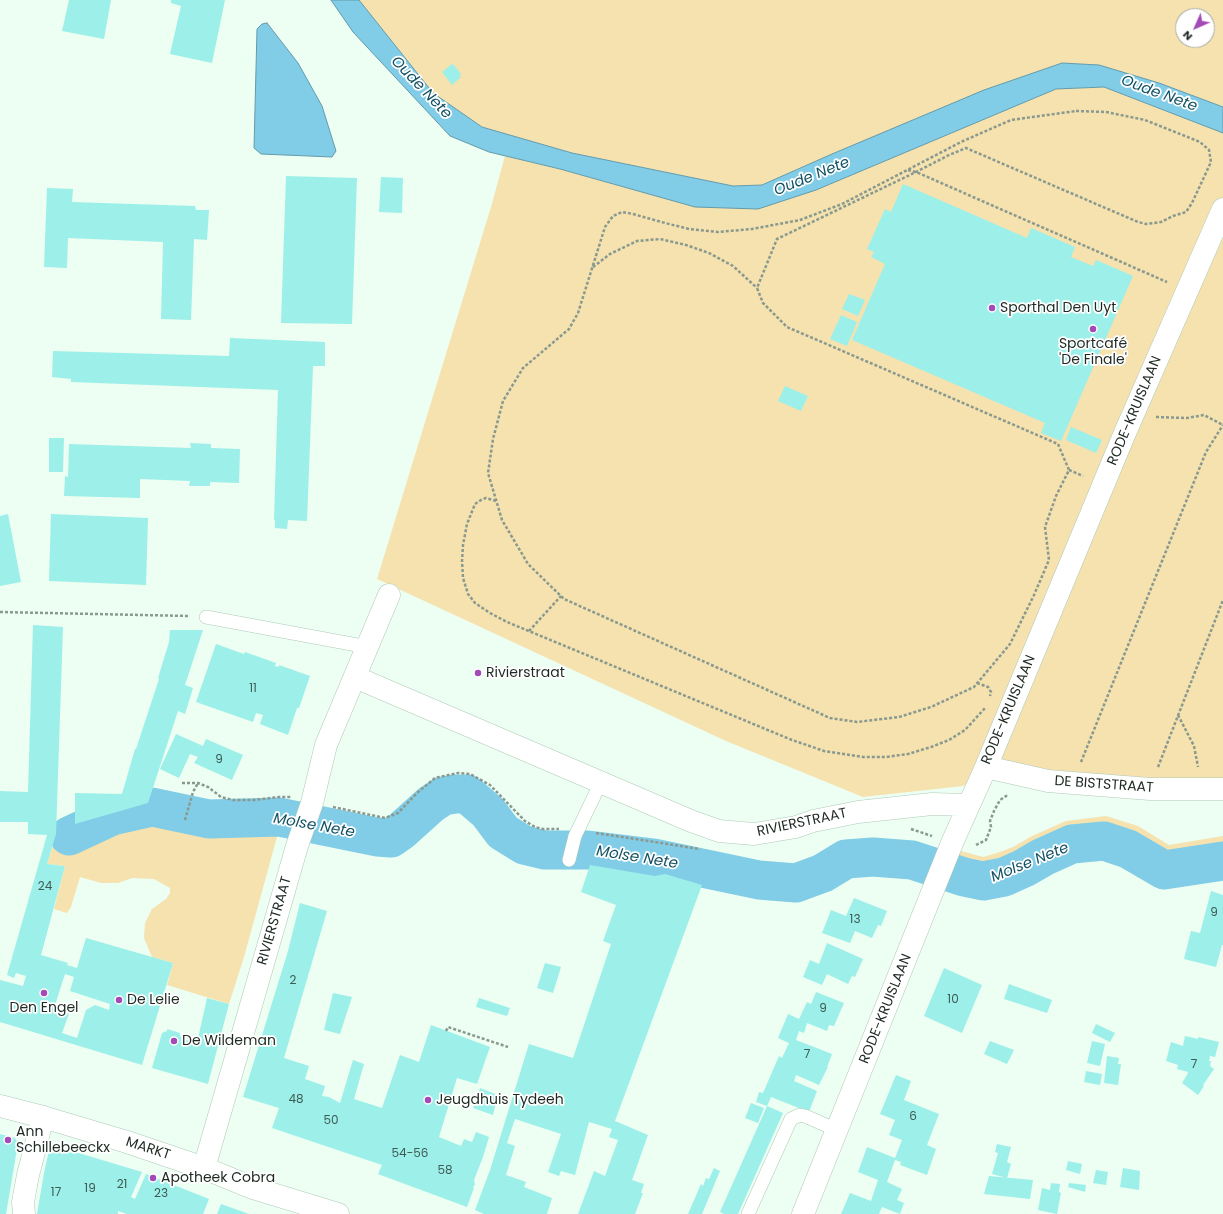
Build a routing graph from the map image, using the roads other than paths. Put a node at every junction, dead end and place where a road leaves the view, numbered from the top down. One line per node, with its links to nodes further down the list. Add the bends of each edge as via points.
1 (1223, 209): 6 (street, RODE-KRUISLAAN, via 1135,410)
2 (389, 595): 4 (street, RIVIERSTRAAT)
3 (206, 617): 4 (lane)
4 (368, 647): 5 (street, RIVIERSTRAAT)
5 (354, 677): 7 (street, RIVIERSTRAAT); 14 (street, RIVIERSTRAAT, via 326,745)
6 (986, 767): 8 (street, DE BISTSTRAAT, via 1048,781 1150,789); 9 (street, RODE-KRUISLAAN)
7 (601, 782): 9 (street, RIVIERSTRAAT, via 719,831 754,834 858,812 932,804); 10 (lane, via 576,833)
8 (1213, 789)
9 (969, 805): 13 (street, RODE-KRUISLAAN)
10 (569, 860)
11 (0, 1106): 12 (street, MARKT)
12 (44, 1117): 14 (street, MARKT); 15 (street, via 28,1175 23,1202)
13 (837, 1130): 17 (lane, via 805,1116 800,1115 791,1119); 18 (street, RODE-KRUISLAAN)
14 (204, 1168): 16 (street, MARKT, via 253,1188)
15 (24, 1214)
16 (338, 1214)
17 (748, 1214)
18 (803, 1214)

